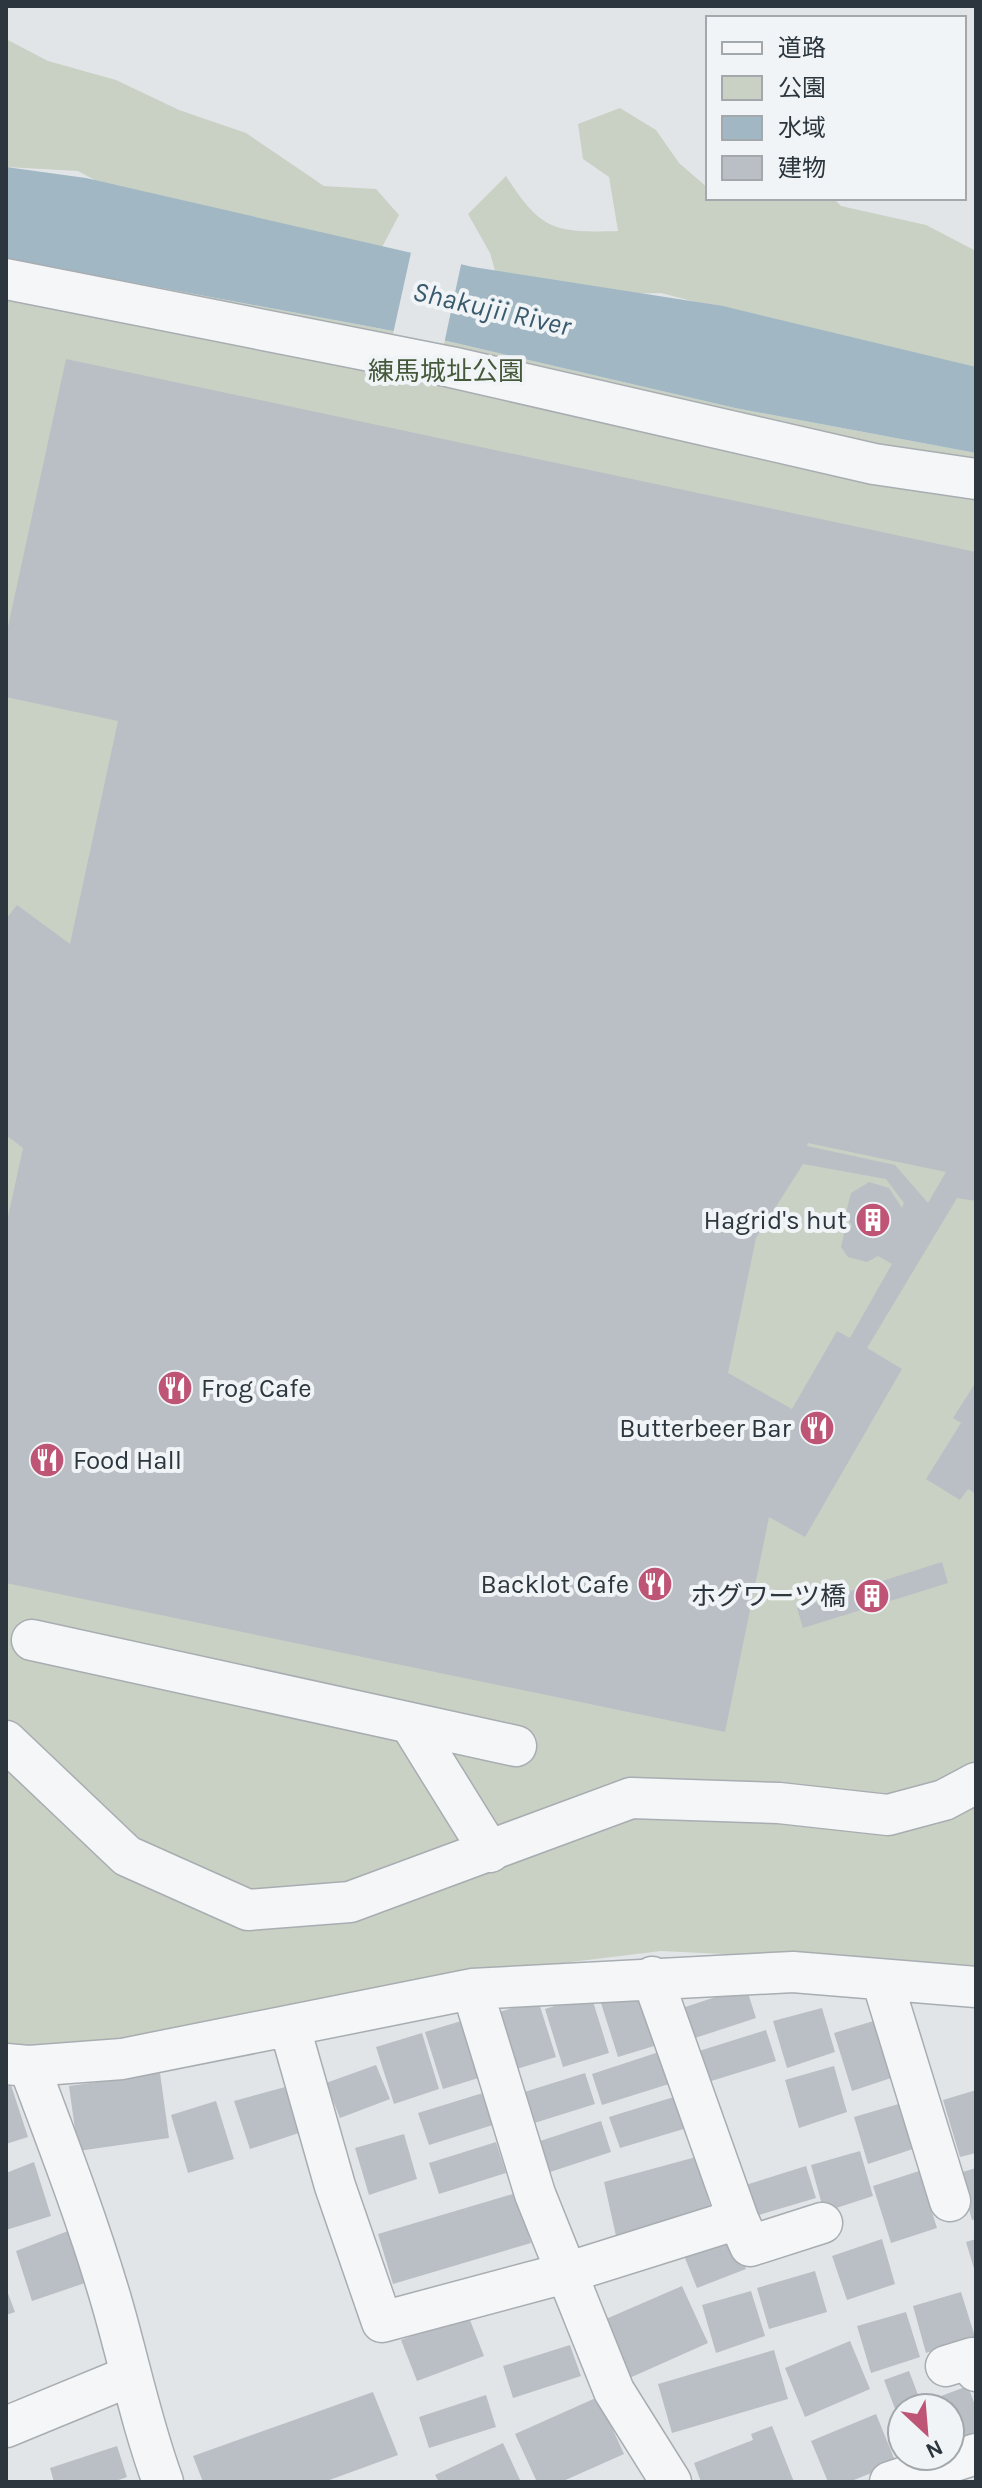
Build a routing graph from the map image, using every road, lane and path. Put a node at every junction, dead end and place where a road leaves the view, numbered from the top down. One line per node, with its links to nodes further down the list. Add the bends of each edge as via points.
1 (6, 279): 2 (street, via 451,367 874,464)
2 (976, 479)
3 (32, 1640): 4 (street)
4 (410, 1723): 6 (street); 8 (street)
5 (6, 1741): 8 (street, via 127,1856 248,1910 350,1902)
6 (516, 1746)
7 (976, 1783): 8 (street, via 944,1800 888,1815 779,1803 631,1798)
8 (490, 1852)
9 (652, 1977): 10 (street, via 793,1972); 12 (street); 16 (street)
10 (882, 1980): 11 (street); 15 (street)
11 (976, 1987)
12 (472, 1989): 13 (street); 18 (street, via 535,2194)
13 (290, 2028): 14 (street, via 122,2059); 18 (street, via 335,2186 382,2322)
14 (17, 2065): 19 (street, via 84,2210)
15 (950, 2201)
16 (738, 2219): 17 (street, via 750,2246); 18 (street)
17 (822, 2223)
18 (569, 2272): 23 (street, via 614,2391)
19 (130, 2376): 20 (street); 22 (street)
20 (6, 2427)
21 (976, 2454): 24 (street)
22 (163, 2482)
23 (671, 2482)
24 (890, 2482)

